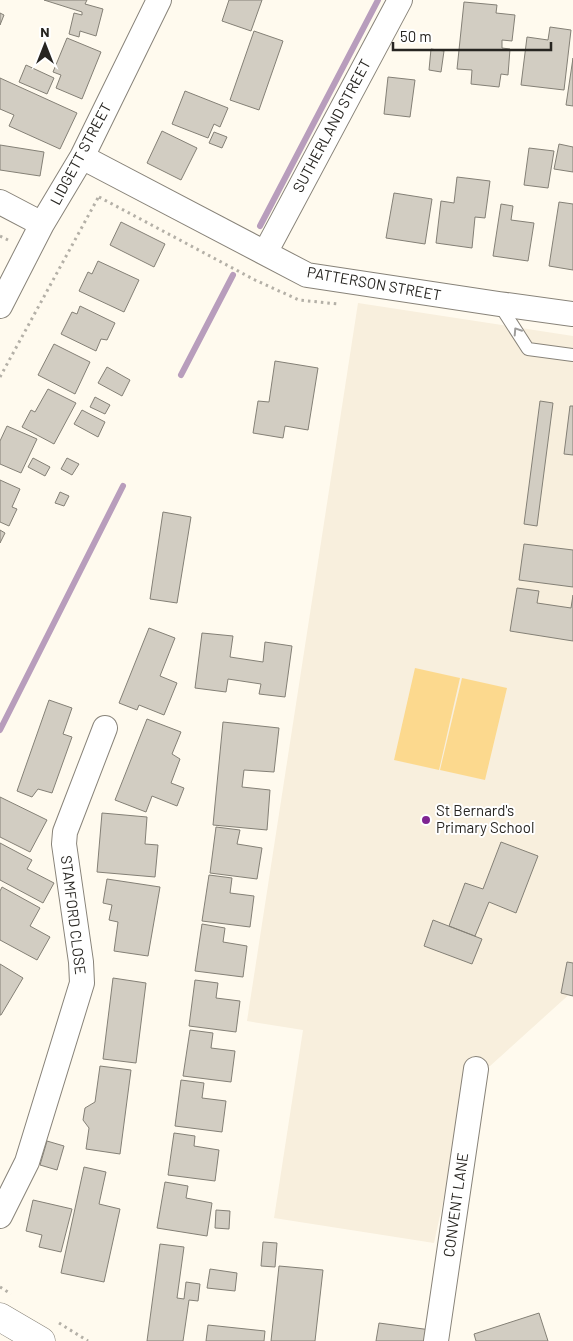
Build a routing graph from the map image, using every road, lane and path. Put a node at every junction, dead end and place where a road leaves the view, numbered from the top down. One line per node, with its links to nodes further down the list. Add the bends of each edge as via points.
1 (158, 0): 3 (street, LIDGETT STREET)
2 (400, 0): 7 (street, SUTHERLAND STREET)
3 (82, 157): 4 (street, PATTERSON STREET); 6 (street, LIDGETT STREET)
4 (111, 172): 7 (street, PATTERSON STREET); 12 (path)
5 (0, 202): 6 (street)
6 (42, 224): 9 (street, LIDGETT STREET)
7 (265, 253): 8 (street, PATTERSON STREET, via 307,275)
8 (499, 304): 10 (street, PATTERSON STREET); 11 (lane, one-way to 8, via 528,349)
9 (0, 306)
10 (573, 314)
11 (573, 355)
12 (0, 377)
13 (105, 728): 15 (street, STAMFORD CLOSE, via 65,832 82,983 27,1162)
14 (476, 1069): 18 (street, CONVENT LANE)
15 (0, 1216)
16 (0, 1317): 17 (main road)
17 (32, 1338)
18 (436, 1341)

